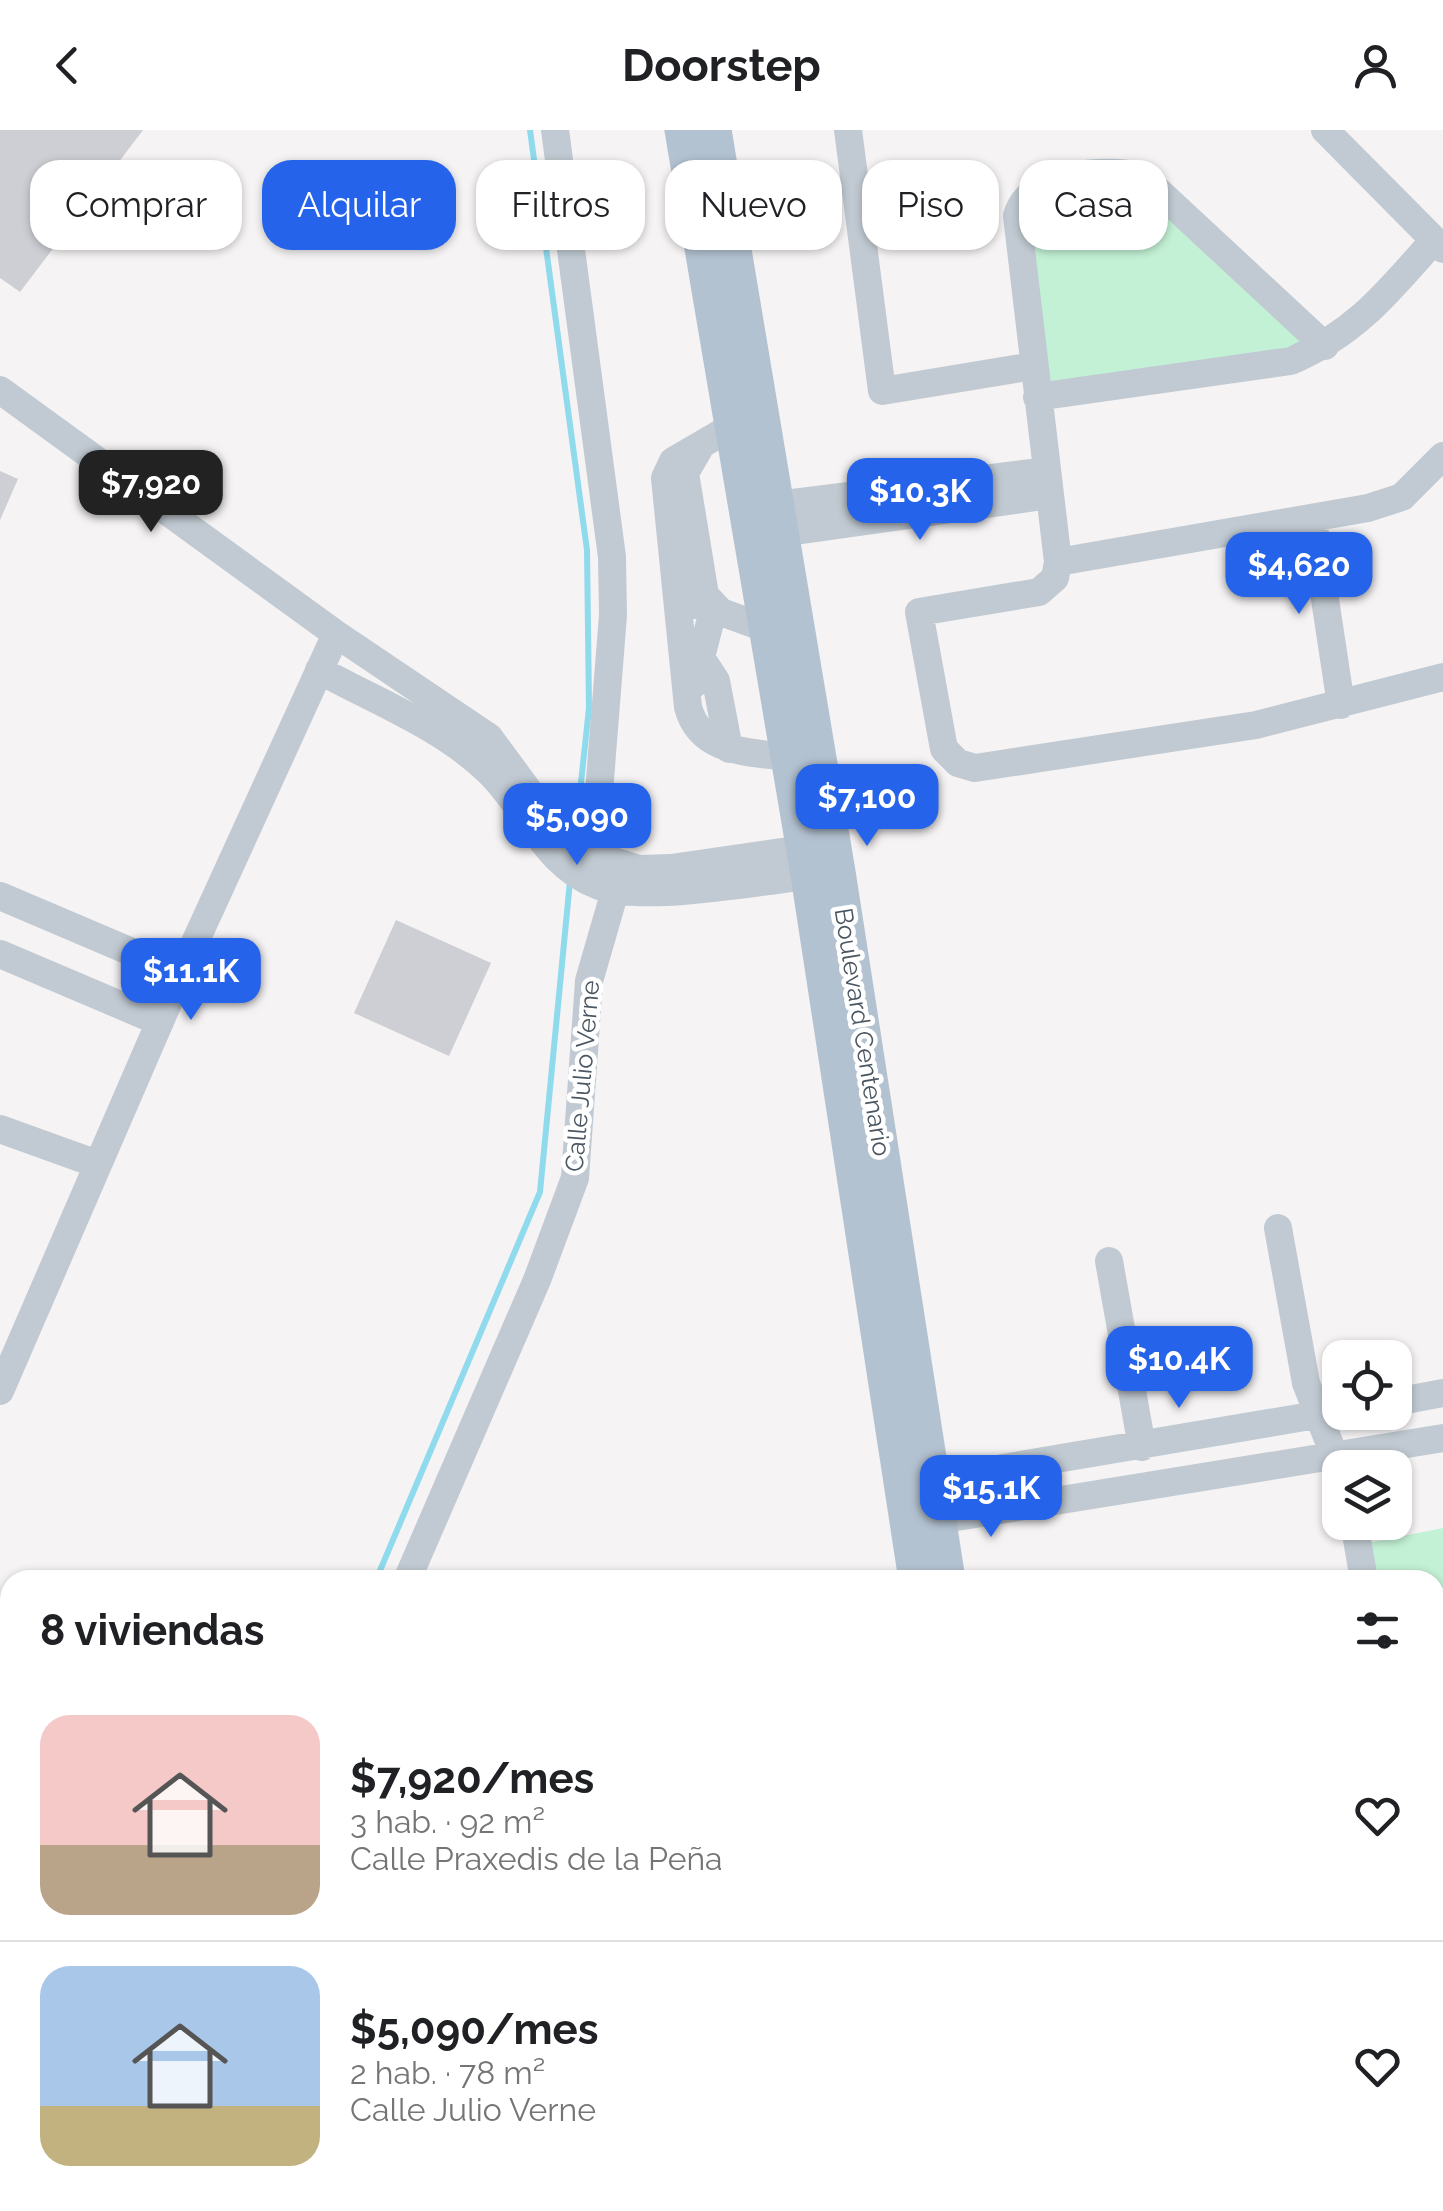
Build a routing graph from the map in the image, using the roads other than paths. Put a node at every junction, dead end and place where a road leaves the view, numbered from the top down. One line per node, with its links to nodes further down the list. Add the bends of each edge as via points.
1 (555, 130): 29 (street, via 612,557)
2 (848, 130): 8 (street, via 882,391)
3 (1324, 130): 5 (street)
4 (693, 133): 7 (main road, Boulevard Centenario); 14 (main road, Boulevard Centenario, via 736,266)
5 (1438, 245): 6 (street, via 1363,320)
6 (1325, 346): 8 (street, via 1142,176 1116,170 1031,190 1020,202); 10 (street, via 1291,361)
7 (722, 361): 11 (main road, Boulevard Centenario); 14 (main road, via 763,516)
8 (1033, 366): 10 (street)
9 (0, 390): 20 (street)
10 (1037, 397): 13 (street)
11 (718, 435): 17 (street, via 673,460 665,478); 18 (street, via 684,473 705,595); 19 (main road, Boulevard Centenario)
12 (1443, 456): 15 (street, via 1402,497)
13 (1048, 483): 14 (street); 16 (street)
14 (779, 519): 28 (main road, Boulevard Centenario)
15 (1313, 520): 16 (street); 24 (street)
16 (1058, 562): 24 (street, via 1055,578 1039,592 919,612 937,730 944,750 958,762 974,768 1150,744)
17 (680, 593): 18 (street, via 696,605); 25 (street)
18 (714, 607): 19 (street); 21 (street)
19 (768, 629): 27 (main road, Boulevard Centenario)
20 (336, 634): 22 (street); 29 (street, via 489,737 553,824)
21 (700, 658): 25 (street); 26 (street, via 716,682)
22 (319, 670): 29 (street, via 466,753 496,780 556,858); 33 (street)
23 (1443, 677): 24 (street)
24 (1341, 705)
25 (688, 707): 26 (street, via 710,741)
26 (729, 749): 27 (street)
27 (788, 757): 28 (main road, Boulevard Centenario)
28 (821, 860): 29 (street); 30 (street); 39 (main road, Boulevard Centenario)
29 (594, 865): 30 (street)
30 (615, 890): 53 (street, Calle Julio Verne, via 588,981 574,1178)
31 (0, 896): 33 (street)
32 (0, 954): 34 (street)
33 (181, 973): 34 (street)
34 (160, 1022): 36 (street)
35 (0, 1129): 36 (street)
36 (98, 1164): 41 (street)
37 (1278, 1228): 44 (street, via 1306,1383)
38 (1110, 1261): 47 (street)
39 (885, 1278): 40 (main road, Boulevard Centenario); 50 (main road, Boulevard Centenario)
40 (884, 1374): 51 (main road, via 900,1392 920,1502); 54 (main road, Boulevard Centenario)
41 (3, 1377)
42 (1443, 1393): 43 (street)
43 (1412, 1399)
44 (1322, 1404)
45 (1322, 1414): 47 (street)
46 (1443, 1438): 48 (street)
47 (1142, 1446): 50 (street)
48 (1392, 1450)
49 (1322, 1465): 51 (street)
50 (932, 1480): 51 (main road, Boulevard Centenario)
51 (938, 1520): 55 (main road, Boulevard Centenario)
52 (1357, 1540): 56 (street)
53 (411, 1570)
54 (914, 1570)
55 (946, 1570)
56 (1362, 1570)

